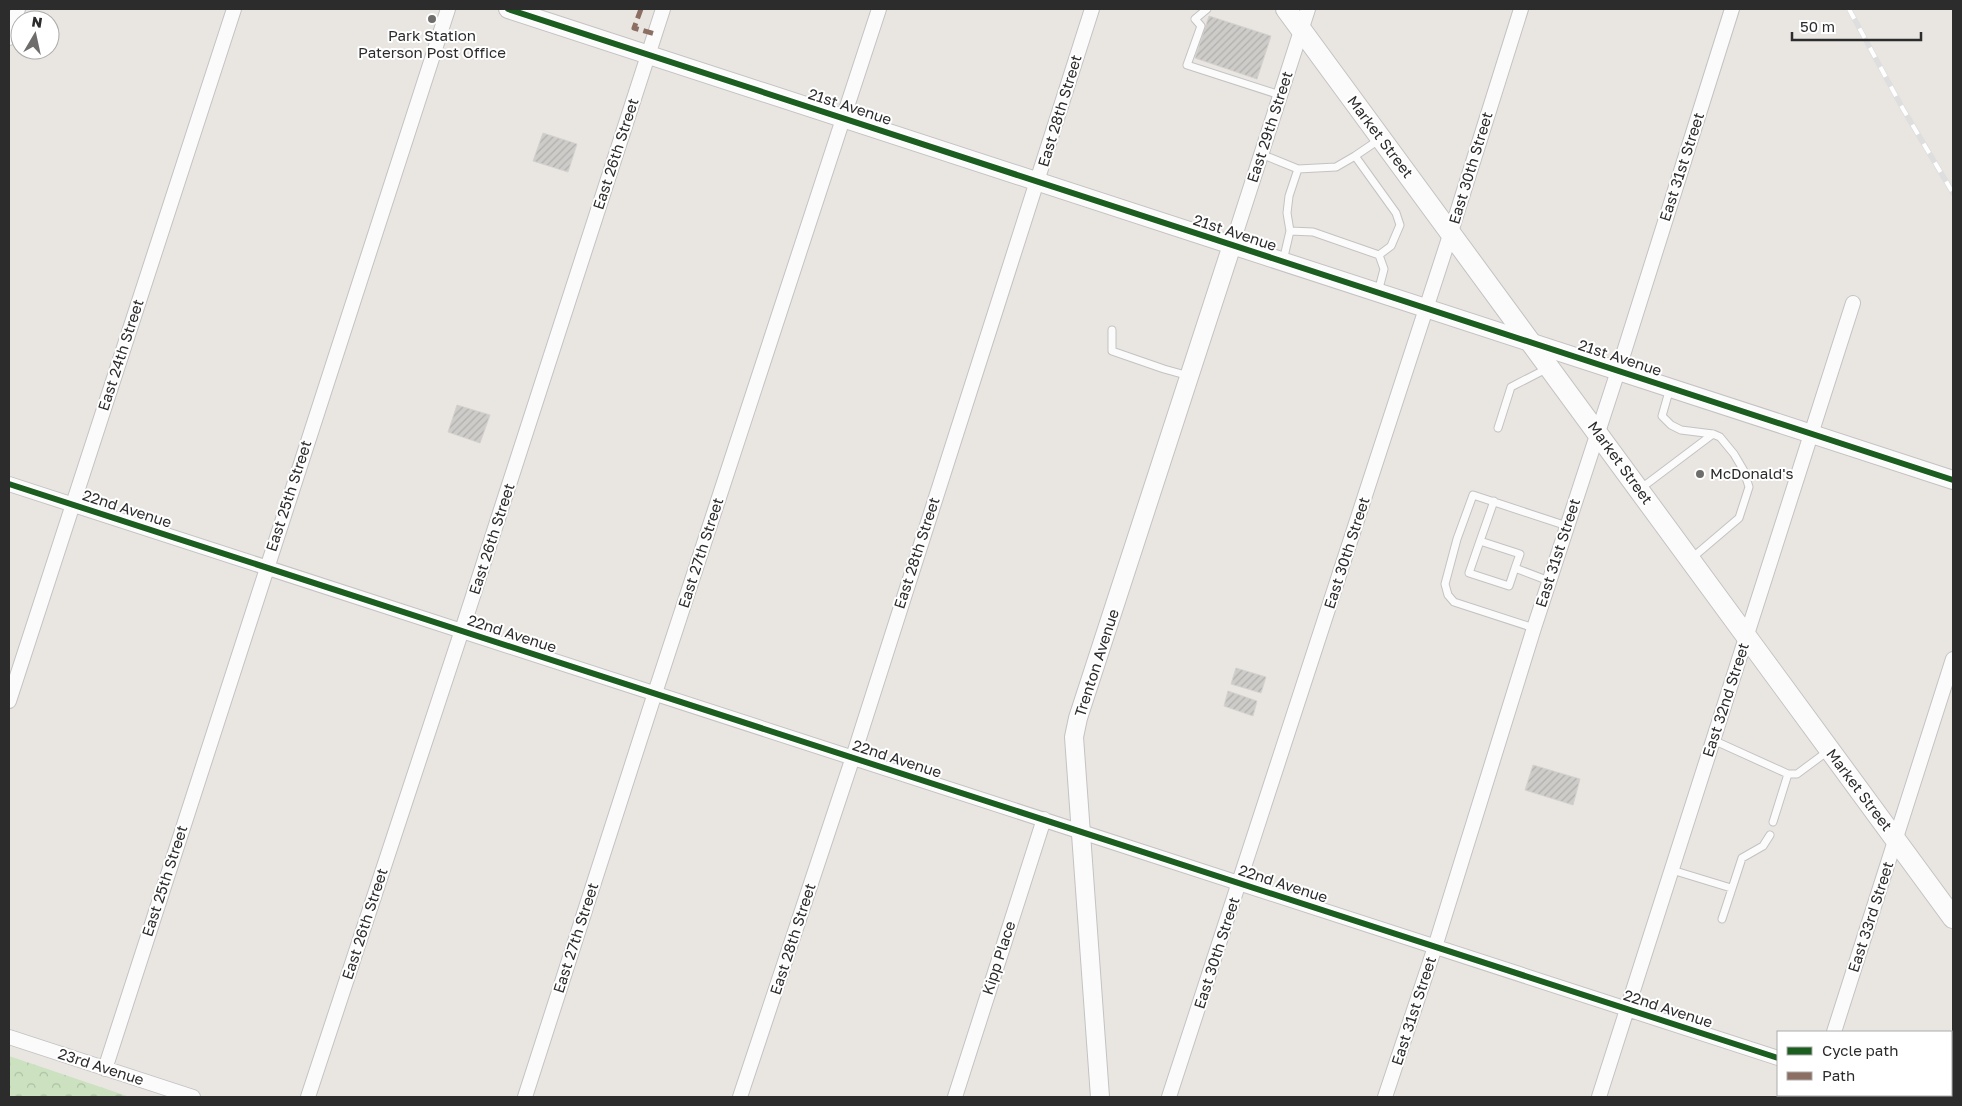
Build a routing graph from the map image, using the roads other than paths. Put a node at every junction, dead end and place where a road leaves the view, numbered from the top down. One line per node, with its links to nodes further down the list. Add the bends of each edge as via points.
1 (18, 9): 14 (street)
2 (234, 9): 45 (street, East 24th Street)
3 (448, 9): 49 (street, East 25th Street)
4 (508, 9): 15 (street, 21st Avenue)
5 (663, 9): 15 (street, East 26th Street)
6 (879, 9): 17 (street, East 27th Street)
7 (1092, 9): 22 (street, East 28th Street)
8 (1207, 9): 16 (lane, via 1195,19 1200,26 1187,65)
9 (1286, 9): 13 (main road, Market Street)
10 (1308, 9): 13 (street, East 29th Street)
11 (1521, 9): 24 (street, East 30th Street)
12 (1732, 9): 34 (street, East 31st Street)
13 (1301, 30): 16 (street, East 29th Street); 18 (main road, Market Street)
14 (9, 38)
15 (648, 54): 17 (street, 21st Avenue); 53 (street, East 26th Street)
16 (1280, 96): 19 (street, East 29th Street)
17 (844, 118): 22 (street, 21st Avenue); 56 (street, East 27th Street)
18 (1381, 138): 20 (lane); 24 (main road, Market Street)
19 (1261, 154): 21 (lane); 25 (street, East 29th Street)
20 (1356, 156): 21 (lane, via 1336,167); 26 (lane, via 1396,213 1400,225 1391,246)
21 (1298, 169): 23 (lane, via 1289,196)
22 (1038, 181): 25 (street, 21st Avenue); 60 (street, East 28th Street)
23 (1290, 231): 26 (lane, via 1313,232); 27 (lane)
24 (1451, 232): 30 (street, East 30th Street); 32 (main road, Market Street)
25 (1232, 245): 27 (street, 21st Avenue); 35 (street, Trenton Avenue)
26 (1379, 255): 28 (lane, via 1384,269)
27 (1282, 261): 28 (street, 21st Avenue)
28 (1378, 292): 30 (street, 21st Avenue)
29 (1852, 303): 40 (street, East 32nd Street)
30 (1426, 308): 32 (street, 21st Avenue); 68 (street, East 30th Street)
31 (1112, 330): 35 (lane, via 1112,351)
32 (1532, 343): 33 (main road, Market Street); 34 (street, 21st Avenue)
33 (1550, 367): 37 (lane, via 1511,388); 38 (main road, Market Street)
34 (1618, 371): 36 (street, 21st Avenue); 38 (street, East 31st Street)
35 (1190, 376): 64 (street, Trenton Avenue, via 1078,718 1074,737)
36 (1670, 388): 39 (lane, via 1662,416 1670,426); 40 (street, 21st Avenue)
37 (1498, 428)
38 (1598, 433): 43 (main road, Market Street); 46 (street, East 31st Street)
39 (1713, 434): 43 (lane); 48 (lane, via 1720,437 1734,454 1749,487 1739,518)
40 (1811, 434): 41 (street, 21st Avenue); 54 (street, East 32nd Street)
41 (1953, 480)
42 (9, 484): 45 (street, 22nd Avenue)
43 (1639, 490): 48 (main road, Market Street)
44 (1494, 501): 46 (lane); 47 (lane); 52 (lane, via 1472,495 1445,584 1448,595 1454,602)
45 (73, 504): 49 (street, 22nd Avenue); 57 (street, East 24th Street)
46 (1567, 526): 51 (street, East 31st Street)
47 (1480, 540): 50 (lane, via 1520,554); 50 (lane, via 1468,573 1509,586)
48 (1690, 560): 54 (main road, Market Street)
49 (266, 567): 53 (street, 22nd Avenue); 77 (street, East 25th Street)
50 (1516, 568): 51 (lane)
51 (1549, 581): 52 (street, East 31st Street)
52 (1534, 628): 72 (street, East 31st Street)
53 (462, 630): 56 (street, 22nd Avenue); 79 (street, East 26th Street)
54 (1746, 638): 58 (street, East 32nd Street); 59 (main road, Market Street)
55 (1953, 659): 66 (street, East 33rd Street)
56 (655, 693): 60 (street, 22nd Avenue); 80 (street, East 27th Street)
57 (9, 702)
58 (1713, 740): 61 (lane); 67 (street, East 32nd Street)
59 (1829, 749): 61 (lane, via 1797,774); 66 (main road, Market Street)
60 (853, 758): 62 (street, 22nd Avenue); 81 (street, East 28th Street)
61 (1788, 774): 63 (lane)
62 (1044, 819): 64 (street, 22nd Avenue); 82 (street, Kipp Place)
63 (1774, 822)
64 (1080, 831): 68 (street, 22nd Avenue); 83 (street, Trenton Avenue)
65 (1770, 835): 69 (lane, via 1763,846 1742,858)
66 (1896, 839): 70 (main road, Market Street); 74 (street, East 33rd Street)
67 (1672, 870): 69 (lane); 73 (street, East 32nd Street)
68 (1240, 883): 72 (street, 22nd Avenue); 84 (street, East 30th Street)
69 (1731, 888): 71 (lane)
70 (1953, 918)
71 (1722, 919)
72 (1435, 947): 73 (street, 22nd Avenue); 85 (street, East 31st Street)
73 (1628, 1009): 76 (street, 22nd Avenue); 86 (street, East 32nd Street)
74 (1834, 1031)
75 (9, 1038): 77 (street, 23rd Avenue)
76 (1777, 1058)
77 (104, 1069): 78 (street, 23rd Avenue)
78 (193, 1097)
79 (308, 1097)
80 (525, 1097)
81 (740, 1097)
82 (955, 1097)
83 (1100, 1097)
84 (1170, 1097)
85 (1385, 1097)
86 (1599, 1097)

